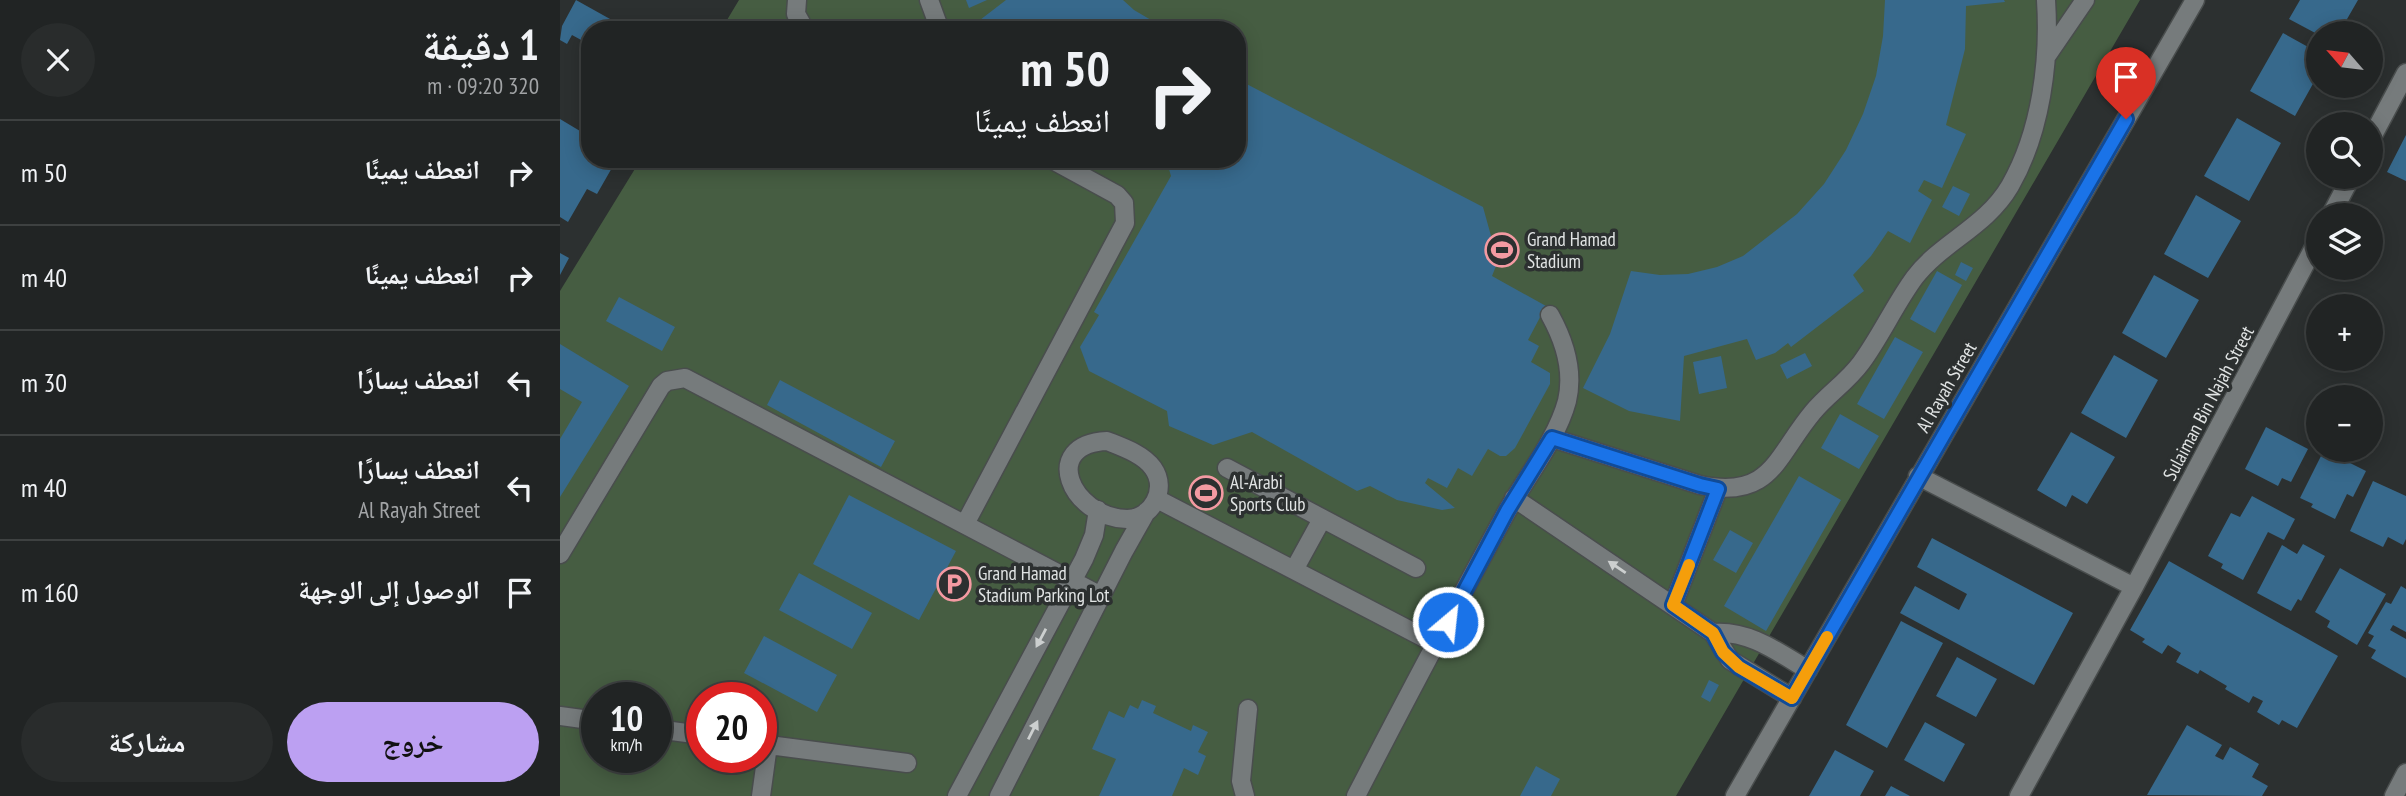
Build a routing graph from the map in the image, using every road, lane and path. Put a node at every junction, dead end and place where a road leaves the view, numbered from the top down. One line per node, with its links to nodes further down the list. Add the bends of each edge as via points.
1 (797, 0): 6 (street)
2 (929, 0): 7 (street)
3 (2046, 0): 8 (street)
4 (2085, 0): 8 (street)
5 (2195, 0): 16 (street, Al Rayah Street)
6 (800, 21)
7 (937, 21)
8 (2046, 57): 17 (street, via 2022,162 1994,208 1916,277 1862,362 1815,410 1770,471 1737,488)
9 (2406, 73): 10 (street)
10 (2383, 116)
11 (1068, 168): 22 (street, via 1117,195 1124,203 1125,223)
12 (2306, 263): 27 (street, Sulaiman Bin Najah Street)
13 (1550, 315): 14 (street, via 1567,354 1569,377 1567,401)
14 (1552, 438): 17 (street); 18 (street)
15 (1227, 468): 21 (street)
16 (1918, 476): 27 (street); 32 (street, Al Rayah Street)
17 (1718, 489): 29 (street)
18 (1514, 498): 29 (street, one-way to 18); 31 (street)
19 (1152, 506): 20 (street, via 1130,519); 20 (street, via 1158,479 1147,461 1107,441 1093,442 1072,458 1068,472 1078,497); 25 (street); 28 (street)
20 (1098, 510): 26 (street, via 1089,548)
21 (1322, 520): 24 (street); 25 (street)
22 (965, 524): 23 (street, via 694,381 676,378 661,386); 26 (street)
23 (560, 554)
24 (1416, 568)
25 (1294, 570): 31 (street)
26 (1072, 581): 28 (street); 42 (street, one-way to 42)
27 (2134, 587): 47 (street, Sulaiman Bin Najah Street)
28 (1101, 596): 43 (street, one-way to 28)
29 (1673, 605): 30 (street)
30 (1713, 633): 32 (street, via 1752,638); 33 (street, via 1730,660)
31 (1436, 645): 45 (street)
32 (1808, 670): 33 (street, Al Rayah Street)
33 (1792, 698): 46 (street, Al Rayah Street)
34 (1248, 709): 44 (street, via 1241,781)
35 (560, 716): 36 (street)
36 (581, 719)
37 (777, 746): 38 (street)
38 (907, 763)
39 (763, 773): 41 (street)
40 (2406, 773): 48 (street)
41 (761, 796)
42 (957, 796)
43 (999, 796)
44 (1245, 796)
45 (1356, 796)
46 (1735, 796)
47 (2019, 796)
48 (2394, 796)

